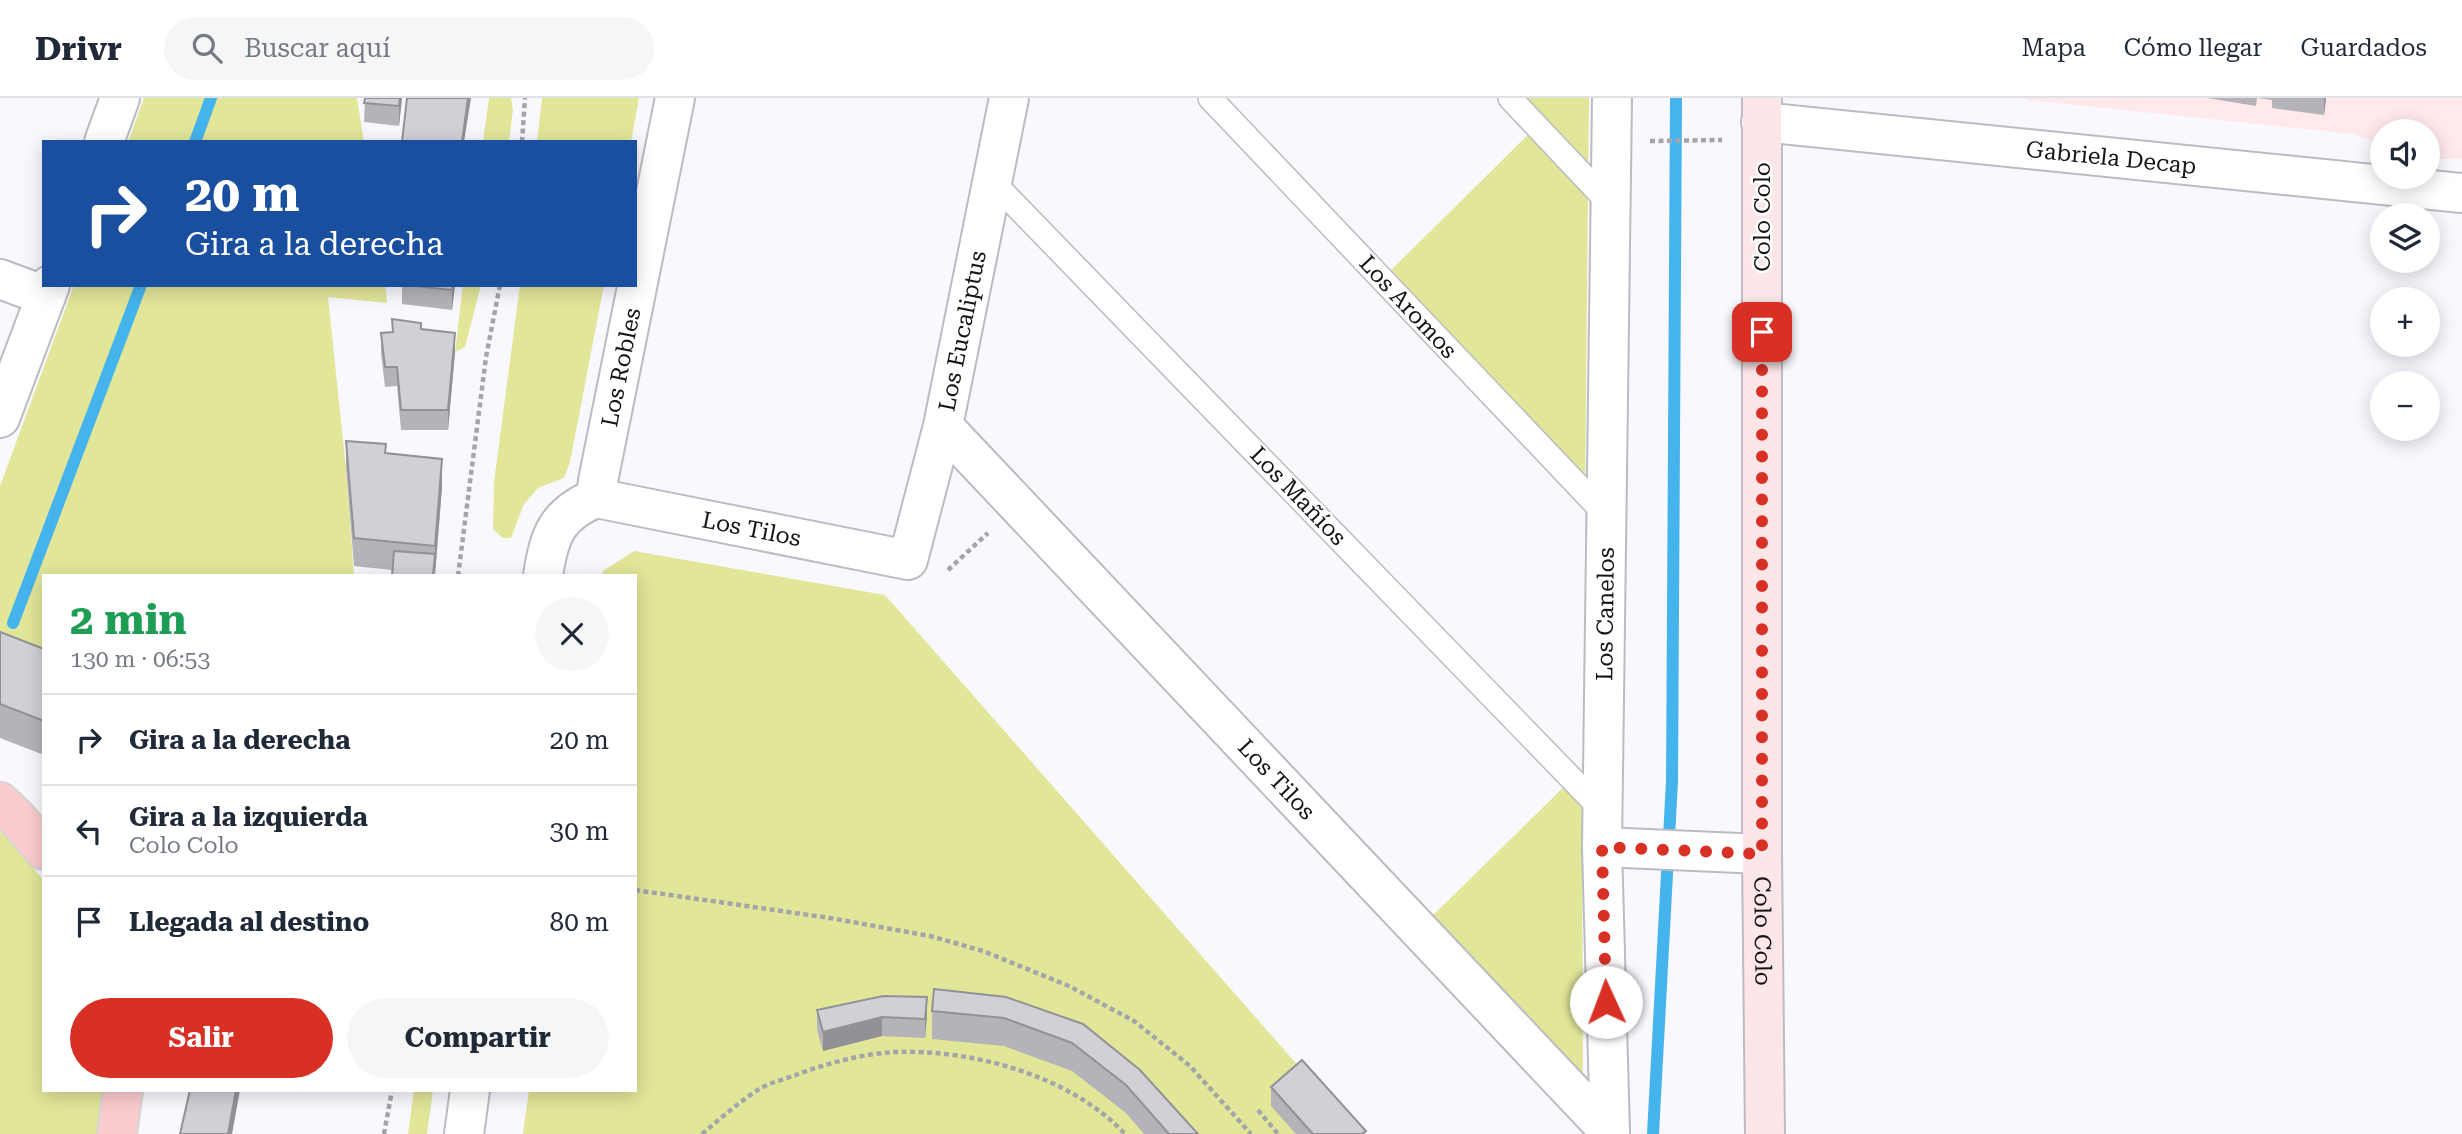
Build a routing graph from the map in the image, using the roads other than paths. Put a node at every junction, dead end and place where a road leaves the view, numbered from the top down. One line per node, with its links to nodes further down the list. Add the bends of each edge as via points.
1 (120, 98): 8 (street)
2 (675, 98): 13 (street, Los Robles)
3 (1009, 98): 9 (street, Los Eucaliptus)
4 (1210, 98): 19 (lane, Los Aromos)
5 (1510, 98): 11 (lane)
6 (1612, 98): 11 (street, Los Canelos)
7 (1761, 110): 10 (street, Gabriela Decap); 25 (main road, Colo Colo)
8 (105, 140)
9 (993, 182): 17 (street, Los Eucaliptus); 23 (lane, Los Mañíos)
10 (2462, 193)
11 (1610, 204): 19 (street, Los Canelos)
12 (0, 279): 15 (street)
13 (637, 285)
14 (637, 287): 18 (street, Los Robles)
15 (48, 291): 16 (street)
16 (0, 418)
17 (943, 426): 20 (street, Los Eucaliptus); 28 (street, Los Tilos)
18 (596, 498): 20 (street, Los Tilos); 21 (street, via 580,505 555,527)
19 (1606, 515): 23 (street, Los Canelos)
20 (908, 560)
21 (543, 574)
22 (0, 802): 24 (main road)
23 (1602, 828): 25 (street, via 1658,849); 28 (street, Los Canelos)
24 (42, 848)
25 (1762, 854): 31 (main road, Colo Colo)
26 (122, 1092): 29 (main road)
27 (470, 1092): 30 (street)
28 (1610, 1132)
29 (117, 1134)
30 (464, 1134)
31 (1765, 1134)

